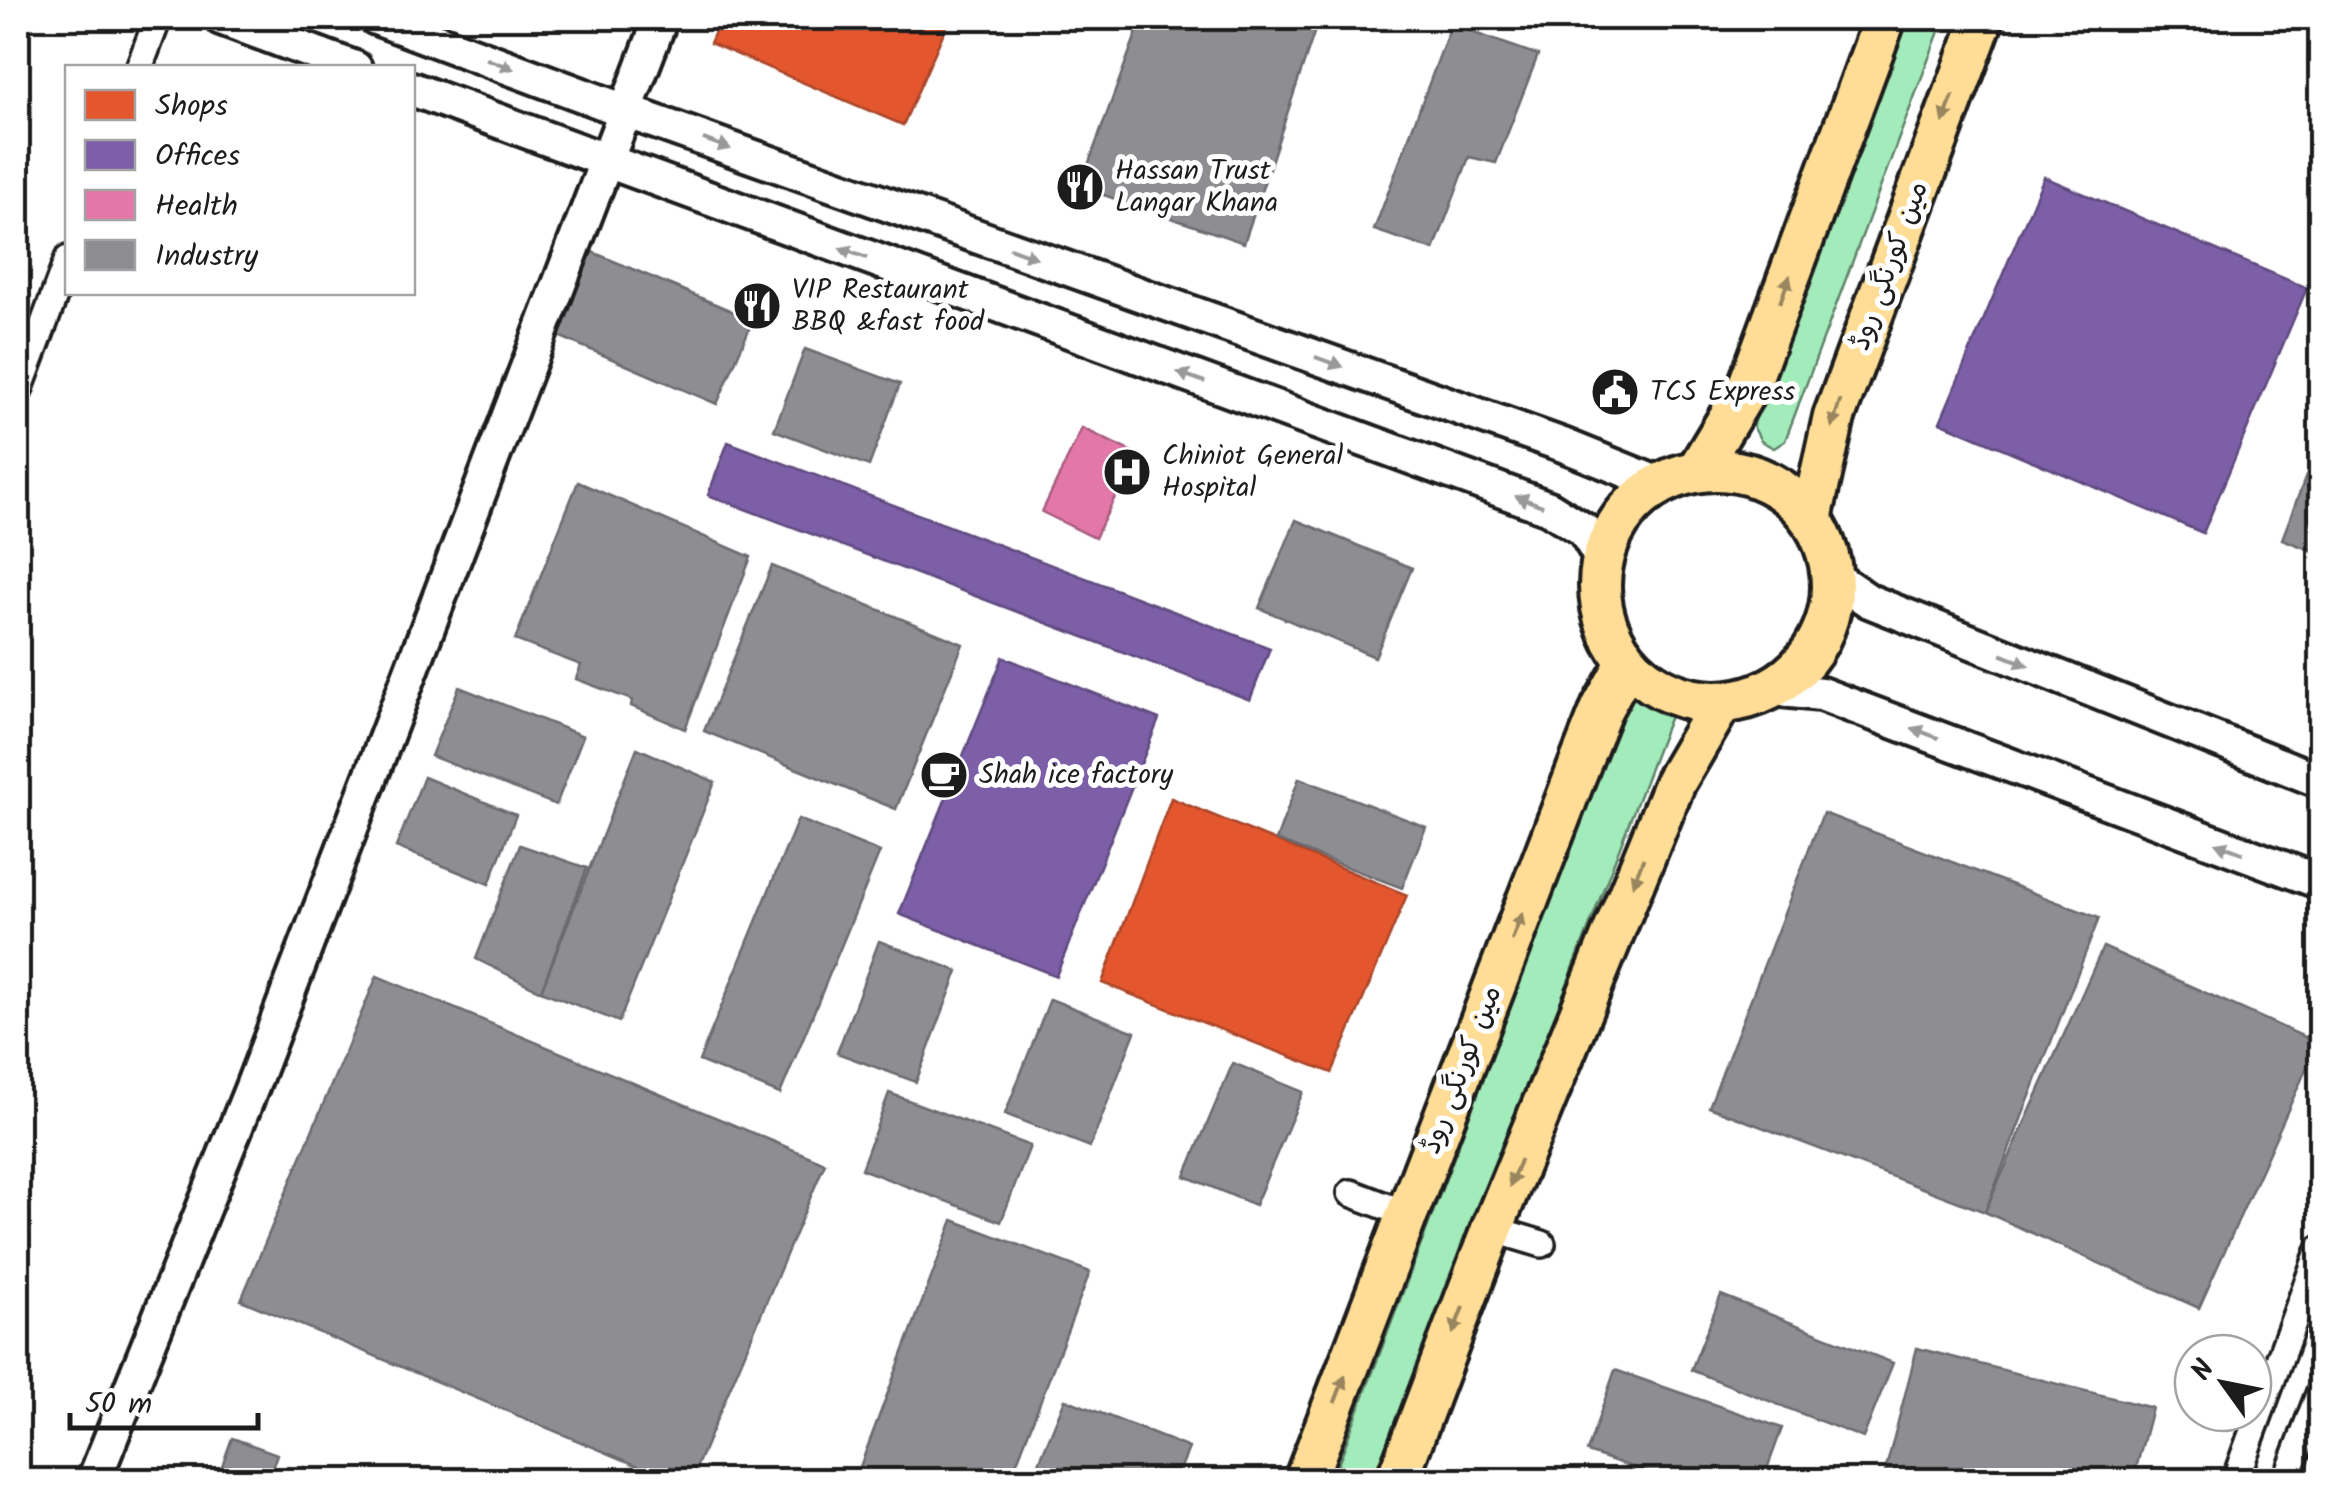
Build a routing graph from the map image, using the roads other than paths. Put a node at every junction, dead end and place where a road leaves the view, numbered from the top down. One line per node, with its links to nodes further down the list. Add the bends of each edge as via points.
1 (158, 18): 8 (street)
2 (221, 18): 9 (street)
3 (376, 18): 7 (street)
4 (660, 18): 11 (street)
5 (1885, 18): 15 (main road, one-way to 5, via 1749,385)
6 (1982, 18): 17 (main road, مین کورنگی روڈ, one-way to 17, via 1834,418)
7 (423, 26): 11 (street, one-way to 11)
8 (140, 65)
9 (347, 65)
10 (415, 90): 12 (street)
11 (625, 112): 12 (street); 16 (street, one-way to 16)
12 (605, 162): 18 (street, one-way to 12, via 1584,530 1549,508); 31 (street, via 265,1054)
13 (65, 267): 14 (street)
14 (18, 392)
15 (1697, 471): 16 (main road); 17 (main road, via 1761,478)
16 (1657, 484): 18 (main road, via 1617,524)
17 (1812, 519): 19 (main road)
18 (1602, 560): 20 (main road, via 1602,609)
19 (1832, 576): 21 (main road, via 1830,610 1818,641); 23 (street, one-way to 23, via 1869,601)
20 (1627, 663): 22 (main road, via 1657,687); 26 (main road, مین کورنگی روڈ, one-way to 20, via 1602,708)
21 (1772, 689): 22 (main road); 24 (street, one-way to 21, via 1822,694)
22 (1720, 705): 27 (main road, one-way to 27, via 1675,782)
23 (2320, 781)
24 (2320, 882)
25 (1351, 1193): 26 (street)
26 (1406, 1214): 32 (main road, مین کورنگی روڈ, one-way to 26)
27 (1492, 1229): 28 (street); 33 (main road, one-way to 33)
28 (1542, 1244)
29 (2320, 1249): 34 (street)
30 (2320, 1392): 35 (street)
31 (94, 1480)
32 (1305, 1480)
33 (1397, 1480)
34 (2235, 1480)
35 (2286, 1480)

